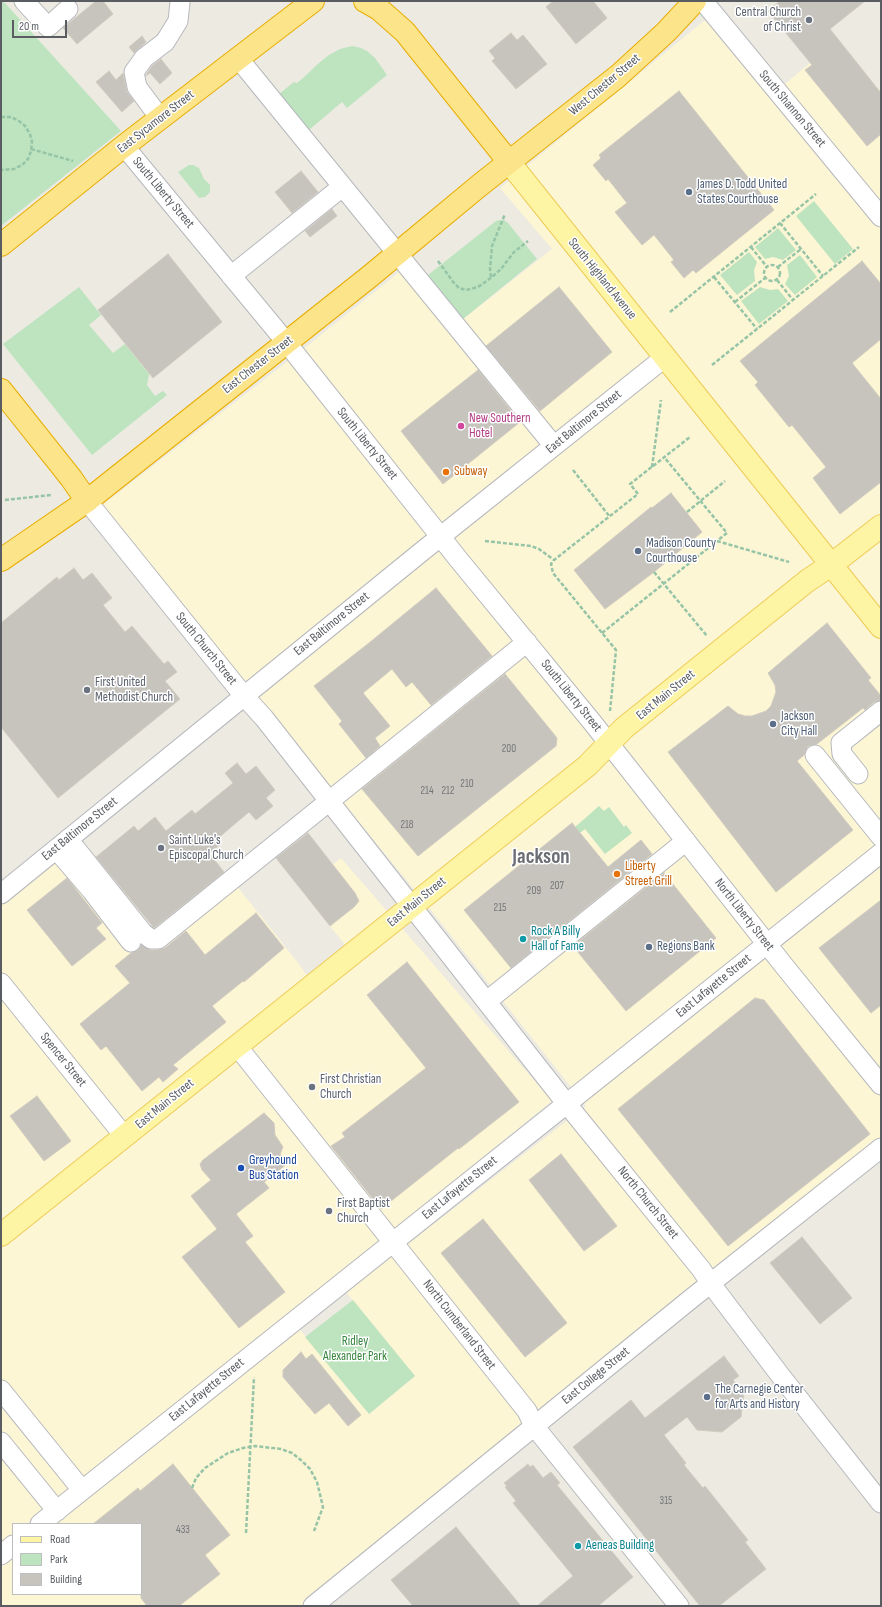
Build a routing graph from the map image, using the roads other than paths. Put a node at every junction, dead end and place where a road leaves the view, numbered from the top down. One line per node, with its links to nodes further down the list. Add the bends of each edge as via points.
1 (313, 1): 8 (highway, East Sycamore Street)
2 (365, 1): 11 (highway, South Highland Avenue, via 379,9 405,32)
3 (695, 1): 11 (highway, West Chester Street, via 618,76)
4 (703, 1): 13 (street, South Shannon Street)
5 (27, 2): 7 (street, via 48,27)
6 (180, 2): 9 (street, via 178,21 165,42 144,58 134,72 138,87)
7 (68, 9)
8 (238, 58): 9 (highway, East Sycamore Street); 12 (street)
9 (160, 118): 10 (highway, East Sycamore Street)
10 (124, 146): 15 (highway, East Sycamore Street); 17 (street, South Liberty Street)
11 (509, 162): 16 (highway, East Chester Street); 19 (main road, South Highland Avenue)
12 (342, 187): 16 (street); 17 (street)
13 (875, 197): 14 (street, South Shannon Street)
14 (881, 217)
15 (1, 245)
16 (397, 254): 18 (highway, East Chester Street); 21 (street)
17 (231, 276): 18 (street, South Liberty Street)
18 (286, 342): 22 (highway, East Chester Street); 25 (street, South Liberty Street)
19 (664, 358): 21 (street, East Baltimore Street); 27 (main road, South Highland Avenue)
20 (1, 390): 22 (highway, South Church Street)
21 (554, 446): 25 (street, East Baltimore Street)
22 (87, 501): 24 (highway, East Chester Street); 31 (street, South Church Street)
23 (881, 526): 27 (main road, East Main Street)
24 (40, 534): 26 (highway, East Chester Street); 28 (highway)
25 (441, 537): 30 (street, South Liberty Street); 31 (street, East Baltimore Street)
26 (1, 560)
27 (831, 565): 29 (main road, South Highland Avenue); 33 (main road, East Main Street, via 806,582 624,728)
28 (1, 568)
29 (881, 627)
30 (527, 642): 33 (street, South Liberty Street); 36 (street)
31 (244, 696): 36 (street, South Church Street); 39 (street, East Baltimore Street)
32 (881, 711): 35 (street, via 841,744 842,754)
33 (609, 744): 38 (street, North Liberty Street); 42 (main road, East Main Street, via 586,766)
34 (815, 755): 37 (street)
35 (858, 774)
36 (329, 802): 39 (street, via 158,939 137,938); 42 (street, South Church Street)
37 (881, 837)
38 (686, 841): 43 (street, North Liberty Street); 45 (street)
39 (62, 844): 41 (street, East Baltimore Street)
40 (881, 853): 43 (street, East Lafayette Street)
41 (1, 894)
42 (412, 906): 45 (street, North Church Street); 46 (main road, East Main Street)
43 (767, 944): 47 (street, North Liberty Street); 48 (street, East Lafayette Street)
44 (1, 983): 49 (street, Spencer Street)
45 (486, 1001): 48 (street, North Church Street)
46 (237, 1046): 49 (main road, East Main Street); 52 (street, North Cumberland Street)
47 (881, 1085)
48 (566, 1103): 52 (street, East Lafayette Street); 53 (street, North Church Street, via 701,1269)
49 (124, 1137): 51 (main road, East Main Street)
50 (881, 1148): 53 (street, East College Street)
51 (1, 1236)
52 (392, 1242): 55 (street, North Cumberland Street, via 527,1411); 57 (street, East Lafayette Street)
53 (710, 1284): 55 (street, East College Street); 58 (street, North Church Street)
54 (1, 1390): 57 (street)
55 (534, 1426): 63 (street, East College Street); 64 (street, North Cumberland Street)
56 (1, 1442): 59 (street)
57 (82, 1490): 59 (street, East Lafayette Street)
58 (881, 1503)
59 (56, 1511): 60 (street, East Lafayette Street)
60 (41, 1523)
61 (12, 1546): 62 (street)
62 (1, 1555)
63 (313, 1606)
64 (679, 1606)

